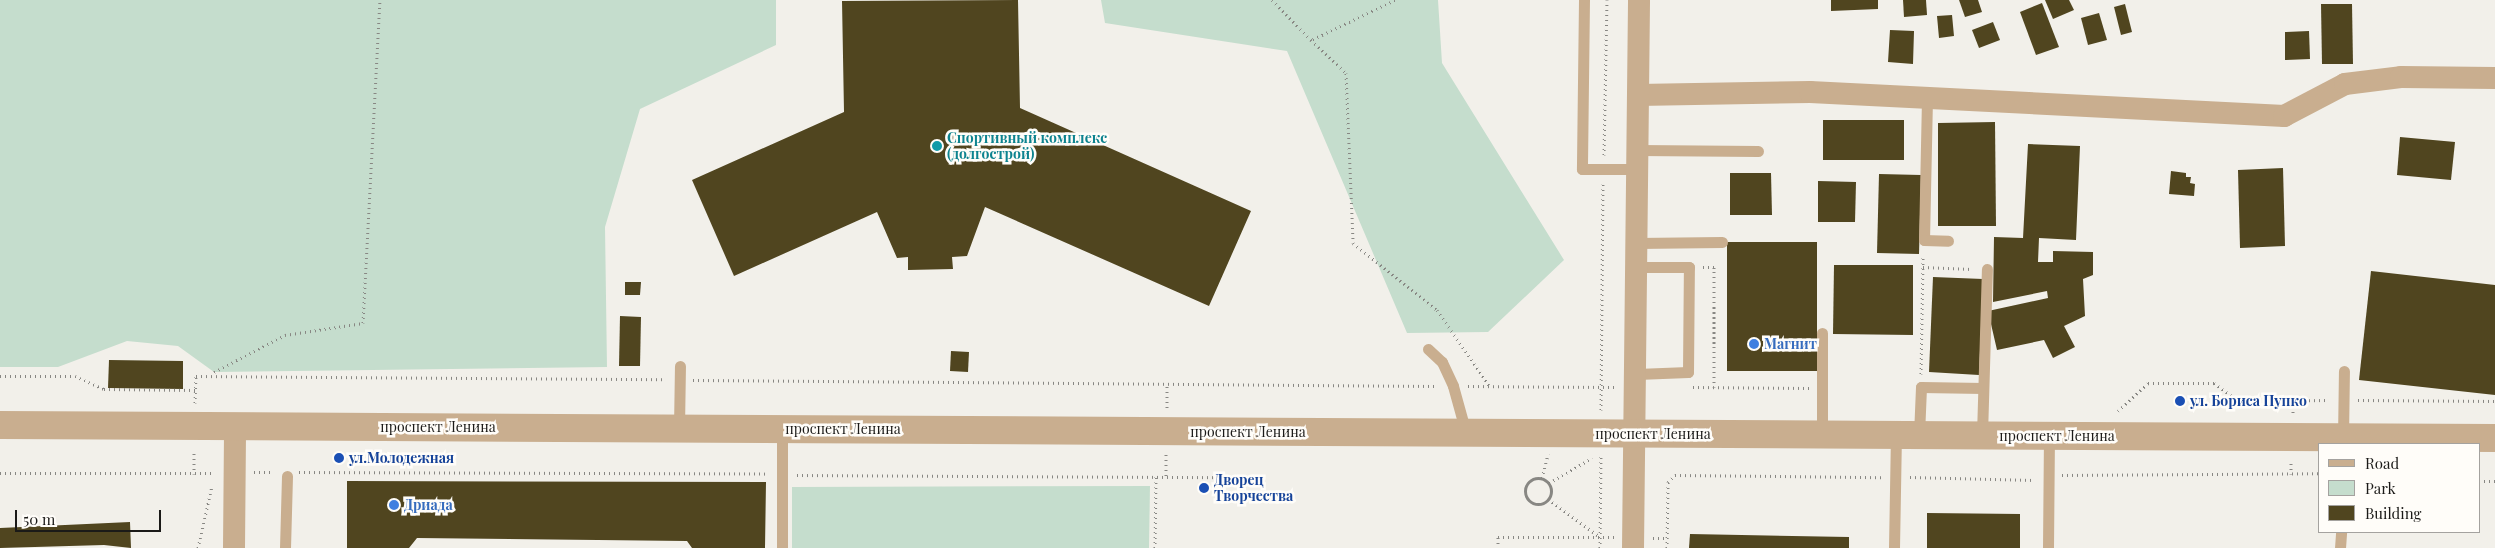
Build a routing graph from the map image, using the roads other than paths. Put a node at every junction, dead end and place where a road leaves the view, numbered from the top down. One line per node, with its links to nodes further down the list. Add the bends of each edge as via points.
1 (1584, 0): 7 (lane, via 1582,168 1604,169)
2 (1639, 0): 4 (street)
3 (2495, 78): 5 (street, via 2401,77 2345,84 2284,116)
4 (1638, 96): 5 (street, via 1810,92); 7 (street)
5 (1927, 98): 8 (lane, via 1924,240)
6 (1758, 151): 7 (lane)
7 (1638, 160): 10 (street)
8 (1948, 241)
9 (1722, 242): 10 (lane)
10 (1638, 243): 11 (street)
11 (1638, 267): 17 (street); 17 (lane, via 1689,267 1689,276 1688,372)
12 (1987, 269): 18 (lane)
13 (1822, 333): 25 (lane)
14 (1428, 349): 23 (lane, via 1442,362 1453,386)
15 (680, 366): 21 (lane)
16 (2344, 370): 30 (lane)
17 (1637, 374): 24 (street)
18 (1983, 388): 26 (lane, via 1921,387); 27 (lane)
19 (0, 425): 20 (street, проспект Ленина)
20 (235, 426): 21 (street, проспект Ленина); 33 (street)
21 (679, 428): 22 (street, проспект Ленина)
22 (782, 429): 23 (street, проспект Ленина); 35 (lane)
23 (1466, 433): 24 (street, проспект Ленина)
24 (1636, 434): 25 (street, проспект Ленина); 36 (street)
25 (1822, 436): 26 (street, проспект Ленина)
26 (1907, 436): 27 (street, проспект Ленина); 37 (lane, via 1895,477)
27 (1982, 436): 28 (street, проспект Ленина)
28 (2049, 437): 30 (street, проспект Ленина); 38 (lane)
29 (2495, 438): 30 (street, проспект Ленина)
30 (2343, 439)
31 (287, 473): 34 (lane)
32 (2341, 533): 39 (lane)
33 (234, 548)
34 (285, 548)
35 (782, 548)
36 (1633, 548)
37 (1894, 548)
38 (2048, 548)
39 (2340, 548)

